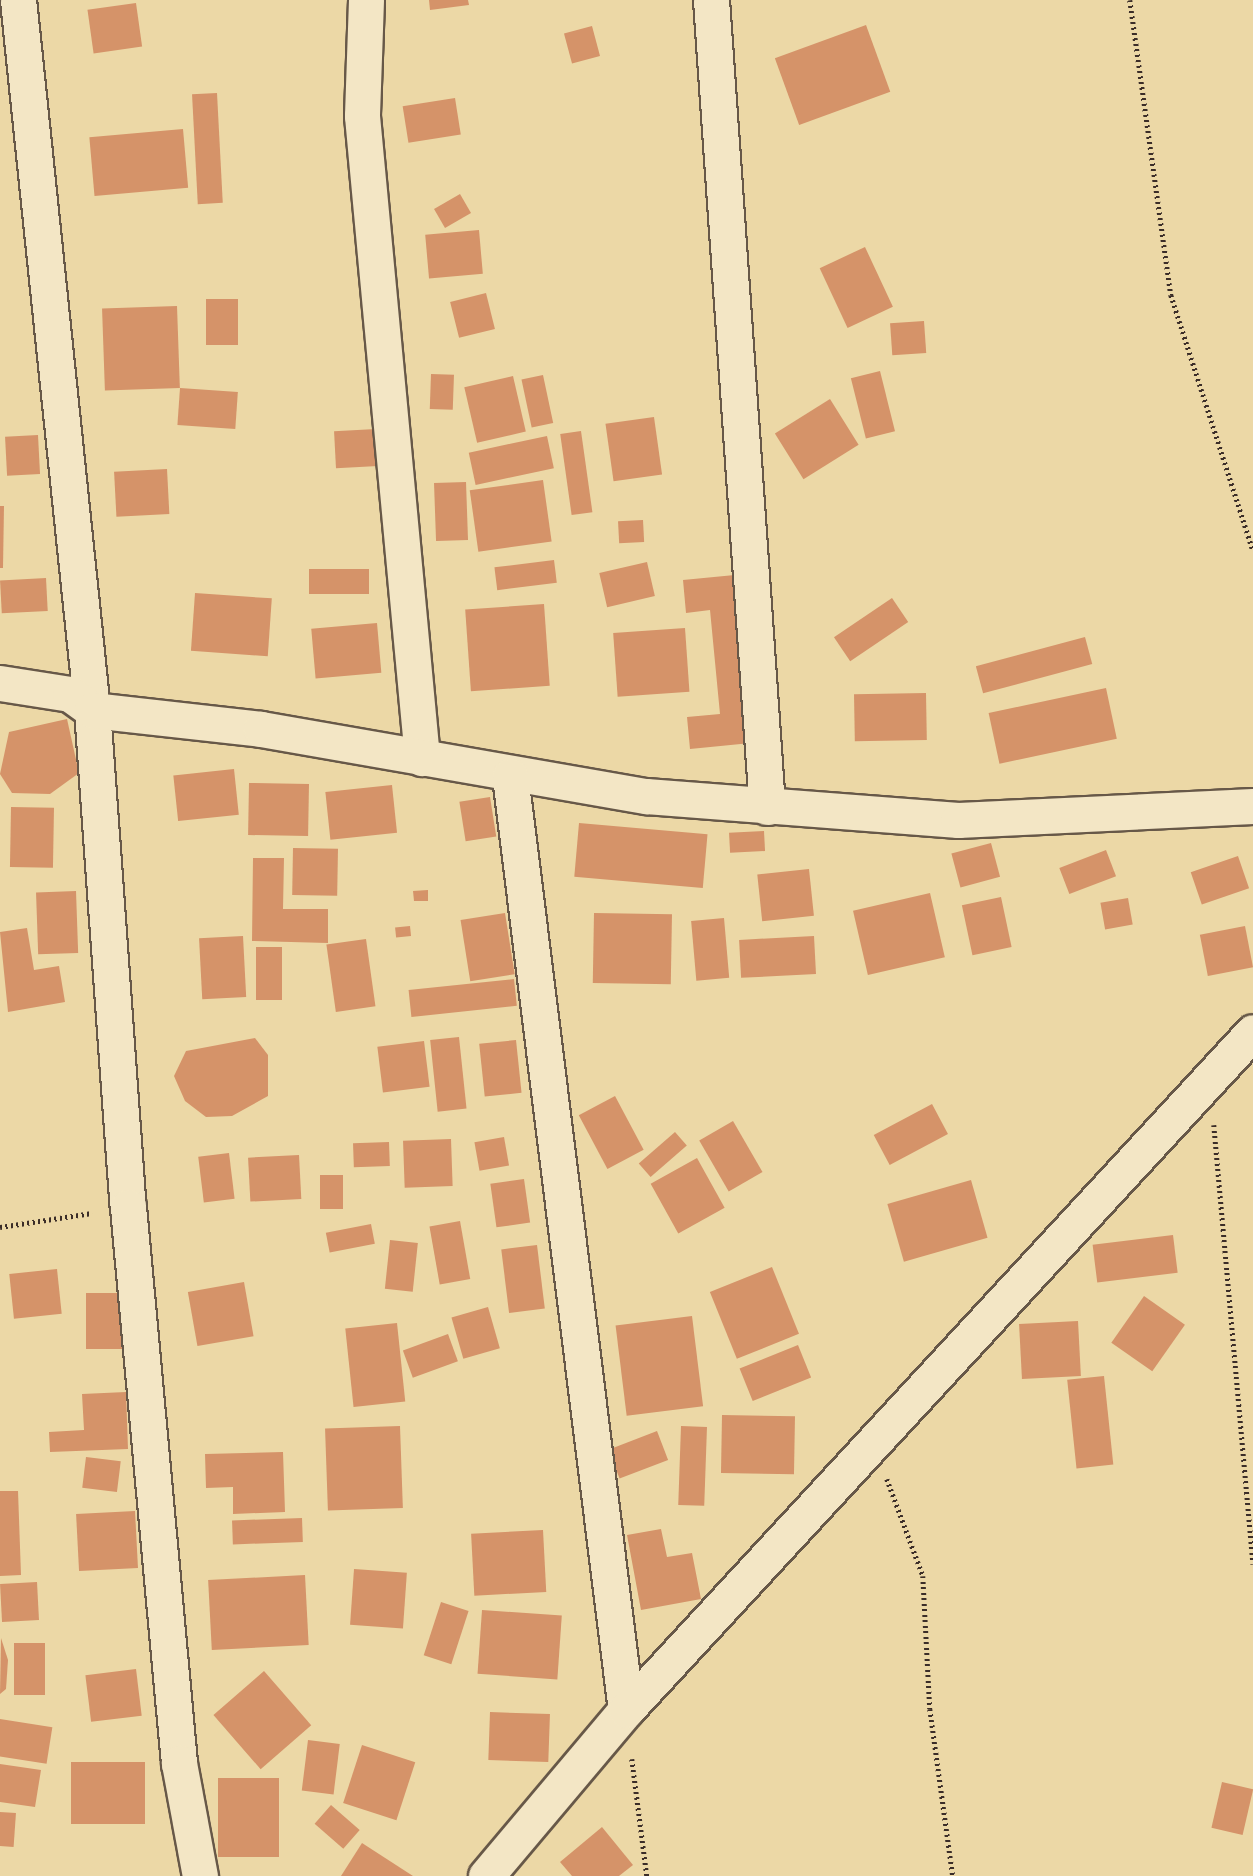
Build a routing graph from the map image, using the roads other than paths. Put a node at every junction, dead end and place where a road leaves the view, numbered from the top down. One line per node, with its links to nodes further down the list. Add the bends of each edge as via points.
1 (18, 0): 5 (street)
2 (366, 0): 6 (street, via 362,116)
3 (711, 0): 9 (street)
4 (0, 683): 5 (street, via 70,694)
5 (92, 710): 6 (street); 12 (street, via 128,1207 179,1763)
6 (422, 758): 7 (street)
7 (510, 776): 9 (street); 11 (street)
8 (1253, 806): 9 (street, via 958,820)
9 (767, 807)
10 (1253, 1032): 11 (street)
11 (626, 1710): 13 (street)
12 (200, 1876)
13 (486, 1876)

